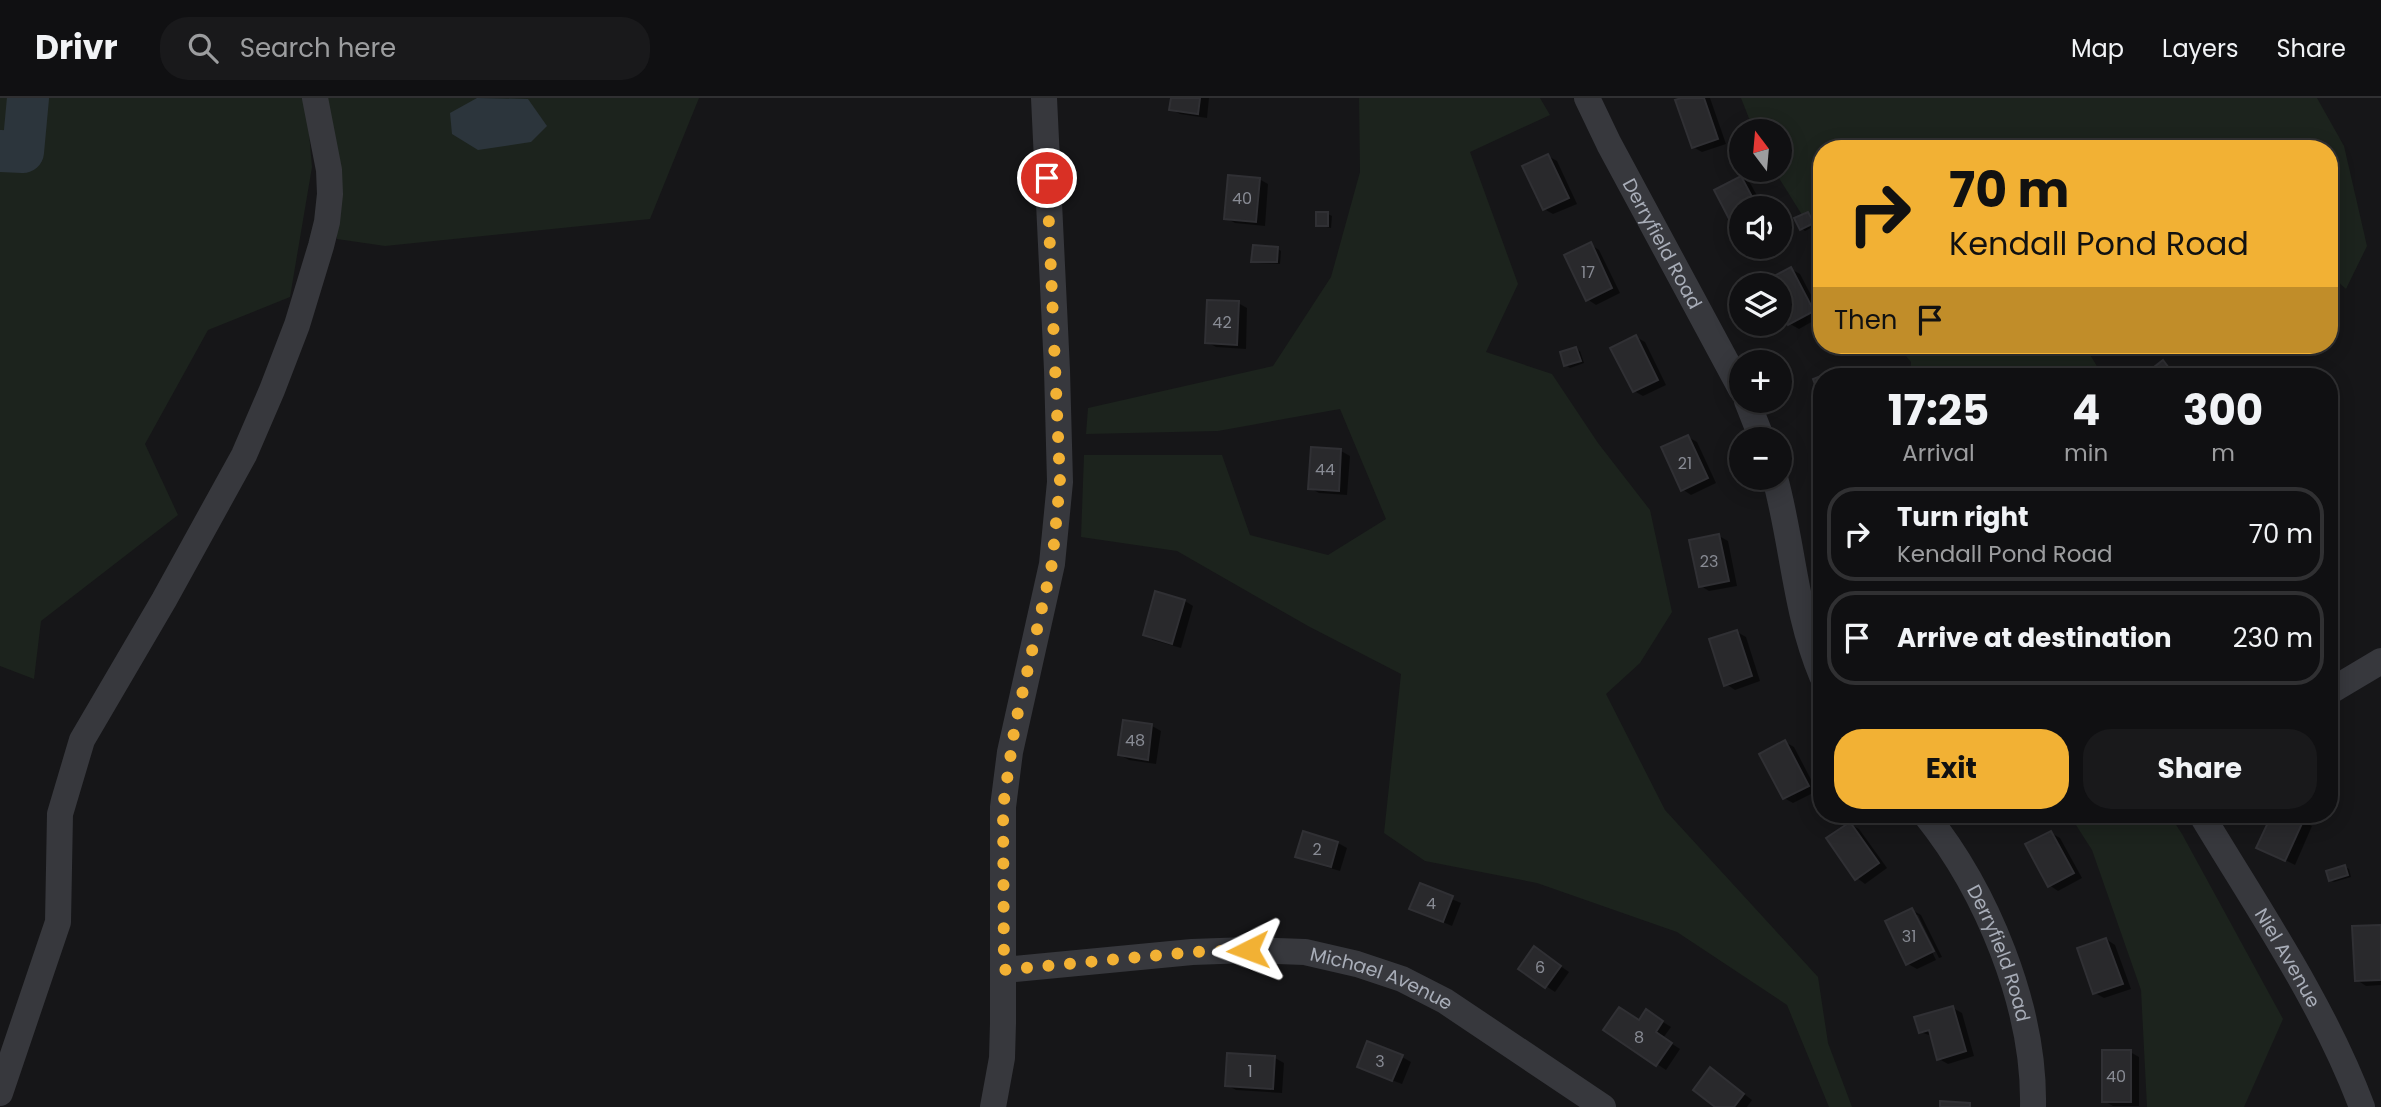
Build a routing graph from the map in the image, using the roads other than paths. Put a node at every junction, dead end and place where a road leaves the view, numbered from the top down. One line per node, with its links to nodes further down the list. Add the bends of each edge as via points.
1 (315, 98): 12 (street, via 330,194 327,222 297,326 244,455 82,740 60,814 58,922)
2 (1044, 98): 11 (street, via 1060,482 1052,564 1015,725 1003,807)
3 (1587, 98): 4 (street, Derryfield Road)
4 (1729, 367)
5 (1777, 490): 6 (street)
6 (1813, 654)
7 (2381, 661): 8 (street)
8 (2338, 687)
9 (1931, 823): 15 (street, Derryfield Road, via 1973,889 2003,953 2025,1028)
10 (2206, 823): 16 (street, Niel Avenue, via 2318,1010 2345,1061)
11 (1004, 970): 13 (street, via 1002,1058); 14 (street, Michael Avenue, via 1192,952 1305,952 1402,979 1445,1002)
12 (0, 1093)
13 (993, 1107)
14 (1603, 1107)
15 (2033, 1107)
16 (2362, 1107)

